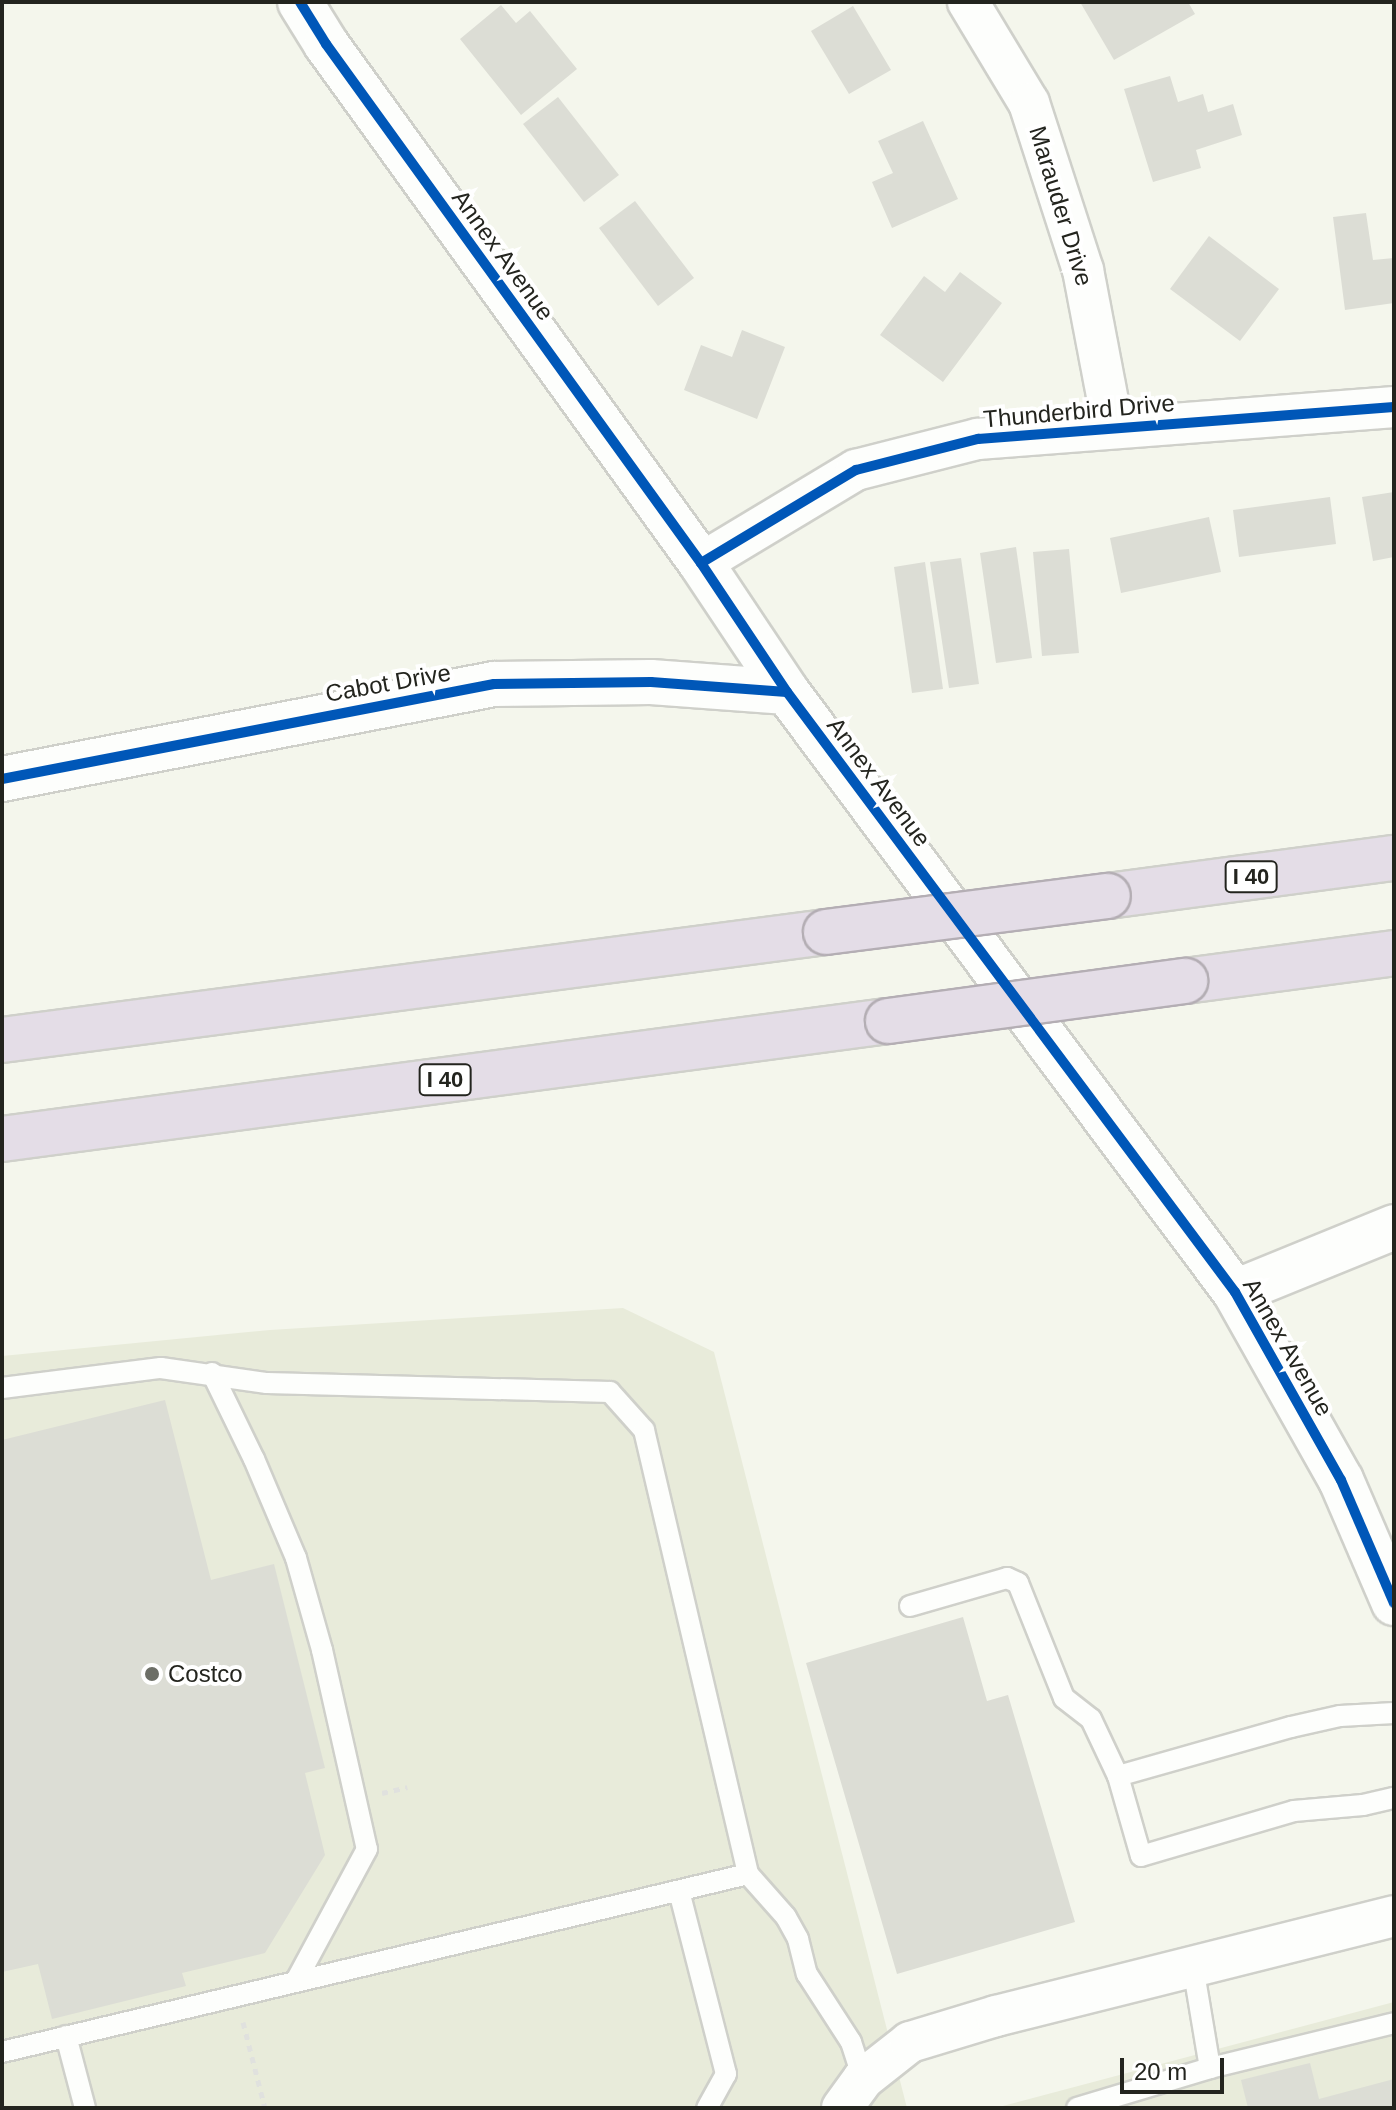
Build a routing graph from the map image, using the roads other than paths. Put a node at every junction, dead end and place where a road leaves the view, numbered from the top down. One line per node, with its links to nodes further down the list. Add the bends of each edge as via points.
1 (300, 2): 5 (street, Annex Avenue)
2 (968, 2): 4 (street, Marauder Drive, via 1029,103 1083,270)
3 (1394, 407): 4 (street, Thunderbird Drive)
4 (1113, 427): 5 (street, Thunderbird Drive, via 978,439 856,470)
5 (701, 563): 6 (street, Annex Avenue)
6 (787, 692): 7 (street, Cabot Drive, via 651,682 494,684); 13 (street, Annex Avenue)
7 (2, 779)
8 (1394, 858): 10 (highway, I 40, bridge)
9 (1394, 953): 11 (highway, I 40, bridge)
10 (2, 1040)
11 (2, 1139)
12 (1394, 1227): 13 (street)
13 (1235, 1292): 16 (street, Annex Avenue, via 1341,1480)
14 (212, 1373): 15 (lane, via 161,1368); 21 (lane, via 267,1383 610,1392 644,1430); 25 (lane, via 296,1558 367,1849)
15 (2, 1388)
16 (1394, 1603)
17 (910, 1606): 19 (lane, via 1007,1578 1018,1583 1064,1698 1091,1719)
18 (1394, 1713): 19 (lane, via 1340,1716 1291,1727)
19 (1118, 1776): 20 (lane, via 1141,1856 1294,1811)
20 (1394, 1798)
21 (748, 1874): 22 (lane); 30 (lane, via 786,1917 807,1974 851,2042)
22 (679, 1891): 25 (lane); 32 (lane, via 726,2074)
23 (1394, 1916): 24 (street)
24 (1193, 1966): 29 (lane); 30 (street, via 910,2042)
25 (296, 1981): 27 (lane)
26 (1394, 2023): 29 (lane)
27 (66, 2036): 28 (lane); 31 (lane)
28 (2, 2052)
29 (1210, 2068): 33 (lane)
30 (854, 2096)
31 (85, 2108)
32 (707, 2108)
33 (1077, 2108)

